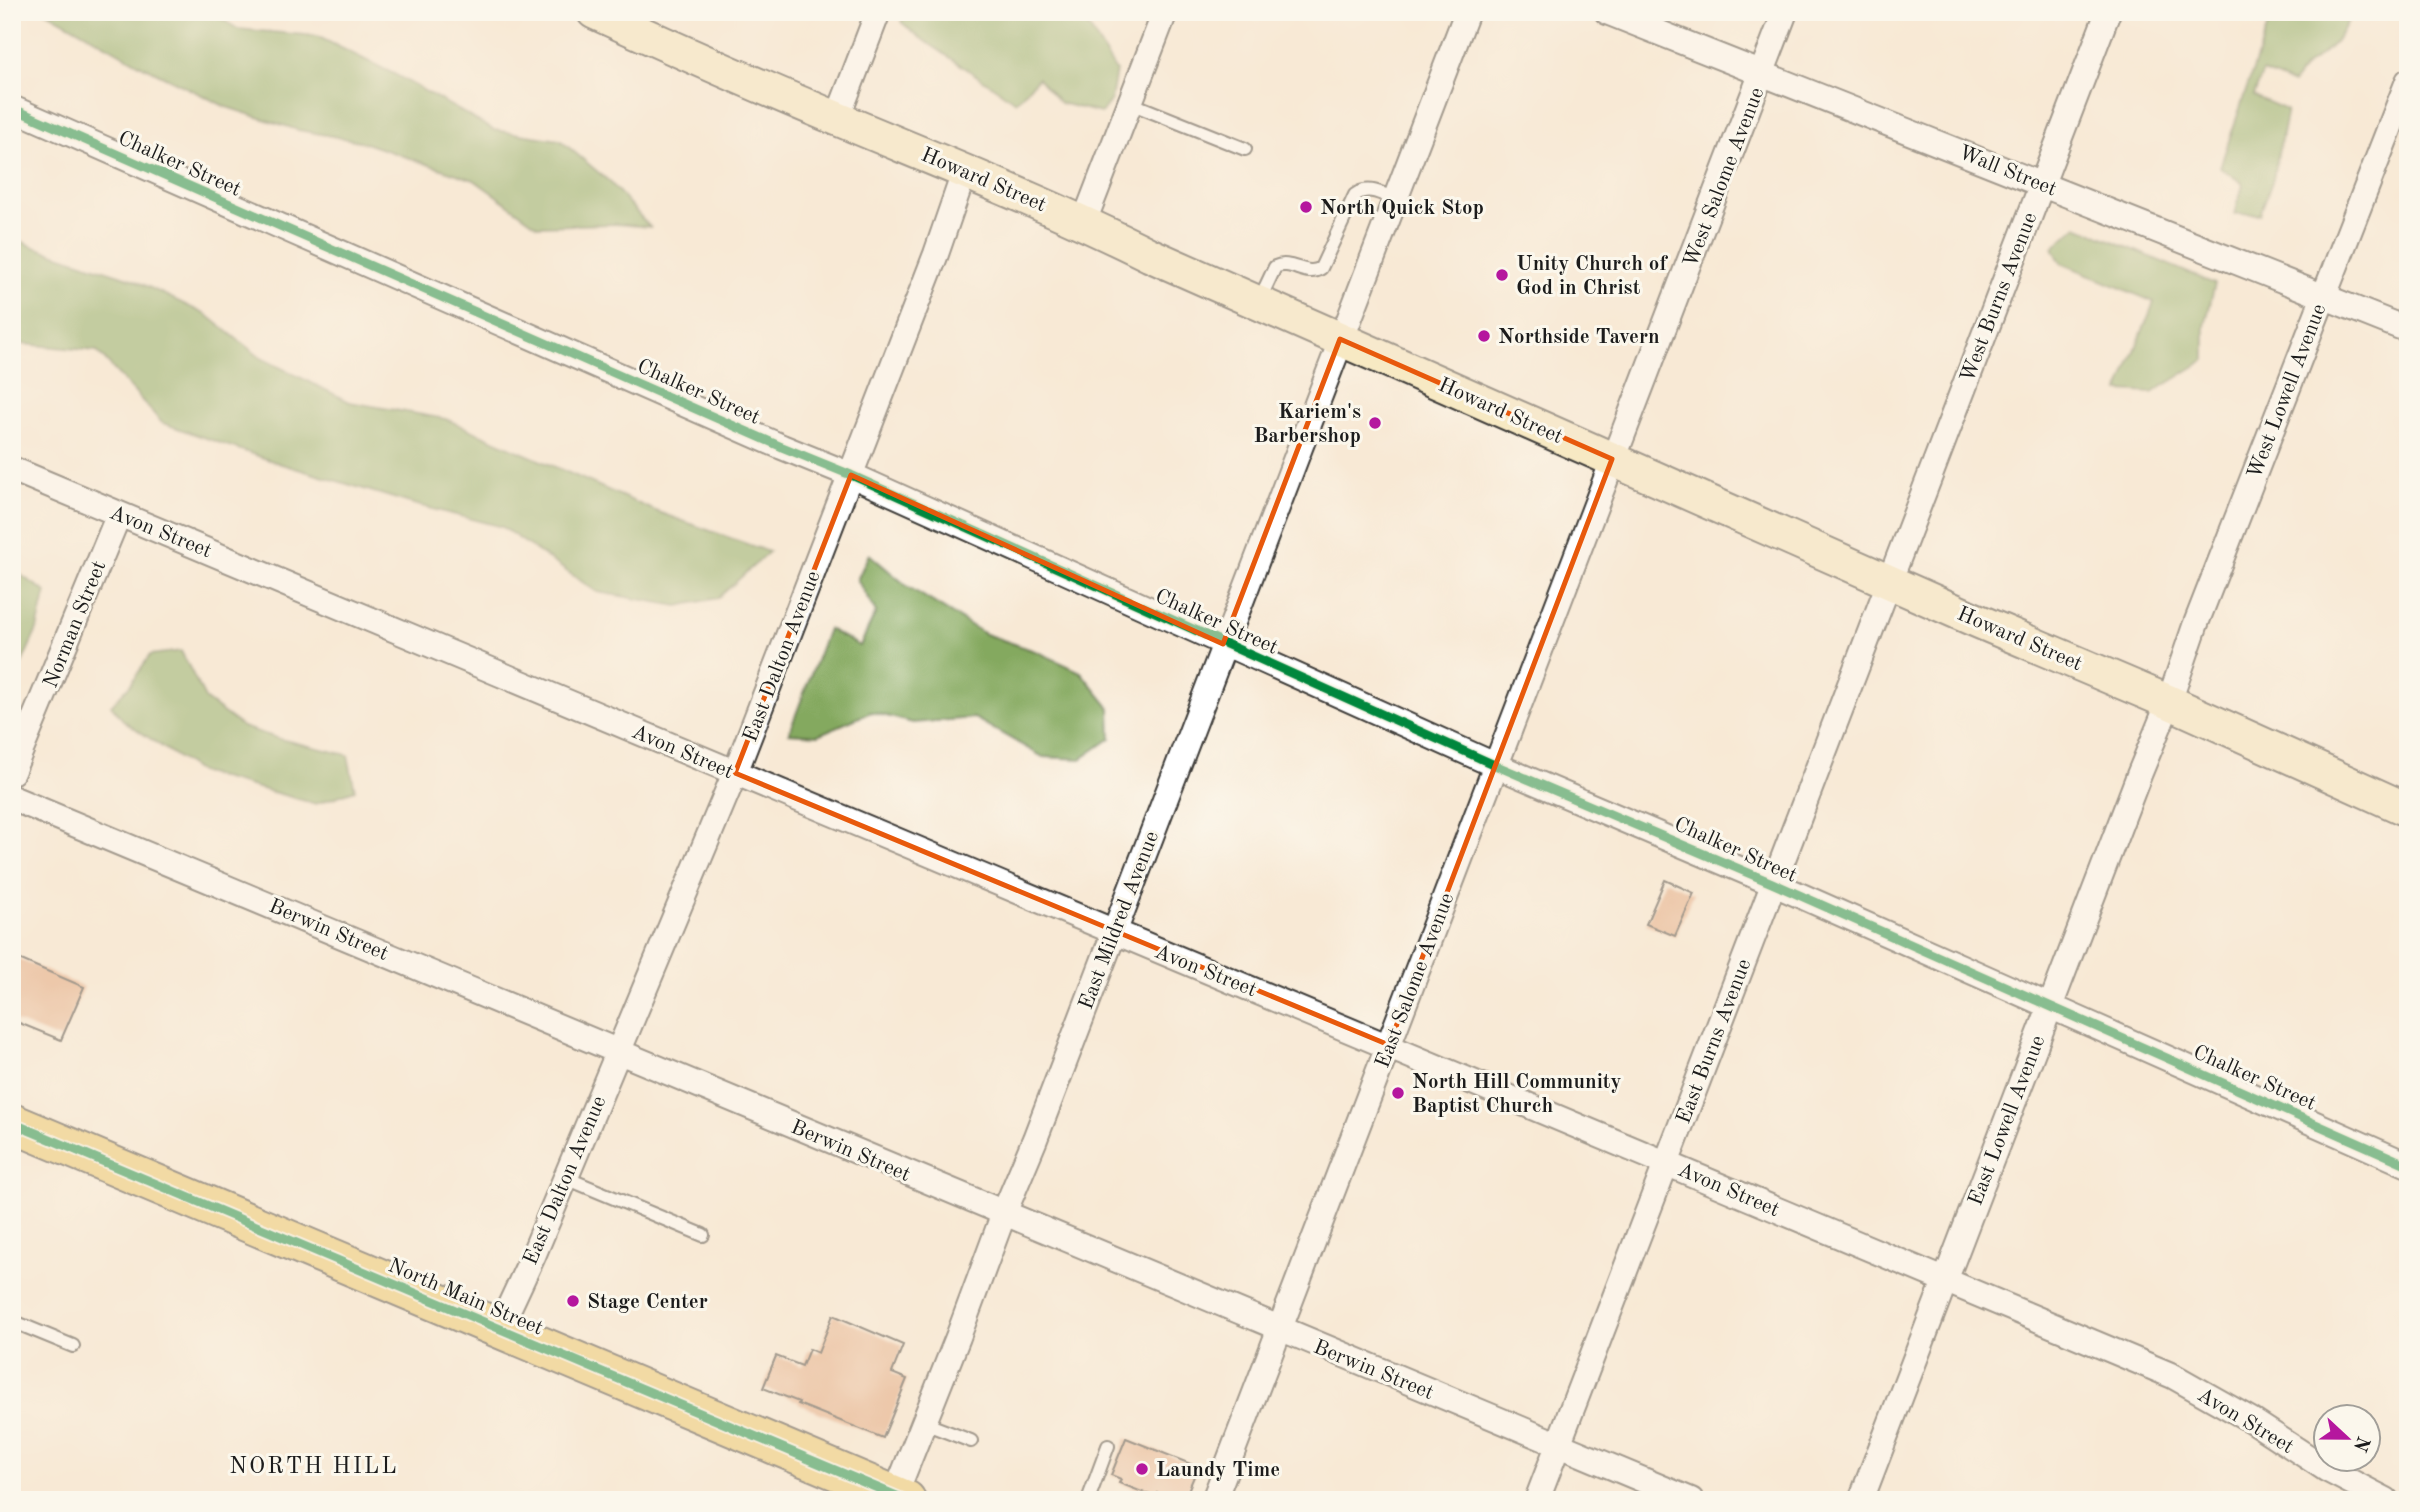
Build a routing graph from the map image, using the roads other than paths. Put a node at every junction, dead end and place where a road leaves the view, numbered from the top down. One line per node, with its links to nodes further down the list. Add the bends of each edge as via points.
1 (594, 12): 12 (main road, Howard Street)
2 (878, 12): 12 (street)
3 (1165, 12): 10 (street)
4 (1468, 12): 16 (street, East Mildred Avenue)
5 (1607, 12): 8 (street, Wall Street)
6 (1785, 12): 8 (street, West Salome Avenue)
7 (2108, 12): 15 (street, West Burns Avenue)
8 (1763, 73): 15 (street, Wall Street); 22 (street, West Salome Avenue)
9 (2408, 81): 18 (street, West Lowell Avenue)
10 (1130, 103): 13 (lane); 17 (street)
11 (12, 108): 24 (street, Chalker Street)
12 (837, 119): 14 (main road, Howard Street)
13 (1245, 149)
14 (965, 170): 17 (main road, Howard Street); 24 (street, East Dalton Avenue)
15 (2042, 184): 18 (street, Wall Street); 26 (street, West Burns Avenue)
16 (1395, 199): 19 (lane, via 1369,189 1355,195 1321,268 1310,272 1286,264 1275,267); 21 (street, East Mildred Avenue)
17 (1084, 222): 19 (main road, Howard Street)
18 (2322, 296): 20 (street, Wall Street); 28 (street, West Lowell Avenue)
19 (1258, 303): 21 (main road, Howard Street)
20 (2408, 330)
21 (1340, 339): 22 (main road, Howard Street); 27 (street, East Mildred Avenue)
22 (1612, 459): 26 (main road, Howard Street); 29 (street, East Salome Avenue)
23 (12, 469): 25 (street, Avon Street)
24 (851, 475): 27 (street, Chalker Street); 31 (street, East Dalton Avenue)
25 (119, 514): 30 (street, Norman Street); 31 (street, Avon Street)
26 (1889, 581): 28 (main road, Howard Street); 34 (street, East Burns Avenue)
27 (1223, 644): 29 (street, Chalker Street); 35 (street, East Mildred Avenue)
28 (2169, 702): 33 (main road, Howard Street); 36 (street, East Lowell Avenue)
29 (1497, 766): 34 (street, Chalker Street); 37 (street, East Salome Avenue)
30 (12, 772)
31 (735, 773): 35 (street, Avon Street); 38 (street, East Dalton Avenue)
32 (12, 798): 38 (street, Berwin Street)
33 (2408, 810)
34 (1772, 883): 36 (street, Chalker Street); 40 (street, East Burns Avenue)
35 (1113, 932): 37 (street, Avon Street); 43 (street, East Mildred Avenue)
36 (2051, 1006): 41 (street, Chalker Street); 45 (street, East Lowell Avenue)
37 (1389, 1045): 40 (street, Avon Street); 48 (street, East Salome Avenue)
38 (619, 1051): 42 (street, East Dalton Avenue); 43 (street, Berwin Street)
39 (12, 1124): 47 (main road, North Main Street)
40 (1667, 1163): 45 (street, Avon Street); 52 (street, East Burns Avenue)
41 (2408, 1165)
42 (566, 1178): 44 (lane); 47 (street, East Dalton Avenue)
43 (1003, 1213): 48 (street, Berwin Street); 50 (street, East Mildred Avenue)
44 (703, 1235)
45 (1945, 1279): 59 (street, East Lowell Avenue); 60 (street, Avon Street, via 2174,1376 2326,1469)
46 (12, 1321): 49 (lane)
47 (499, 1329): 54 (main road, North Main Street)
48 (1279, 1329): 52 (street, Berwin Street); 56 (street, East Salome Avenue)
49 (73, 1346)
50 (924, 1423): 51 (lane); 54 (street, East Mildred Avenue)
51 (971, 1441)
52 (1558, 1444): 57 (street, East Burns Avenue); 58 (street, Berwin Street)
53 (1108, 1446): 55 (lane)
54 (898, 1498)
55 (1088, 1500)
56 (1214, 1500)
57 (1536, 1500)
58 (1691, 1500)
59 (1861, 1500)
60 (2386, 1500)

